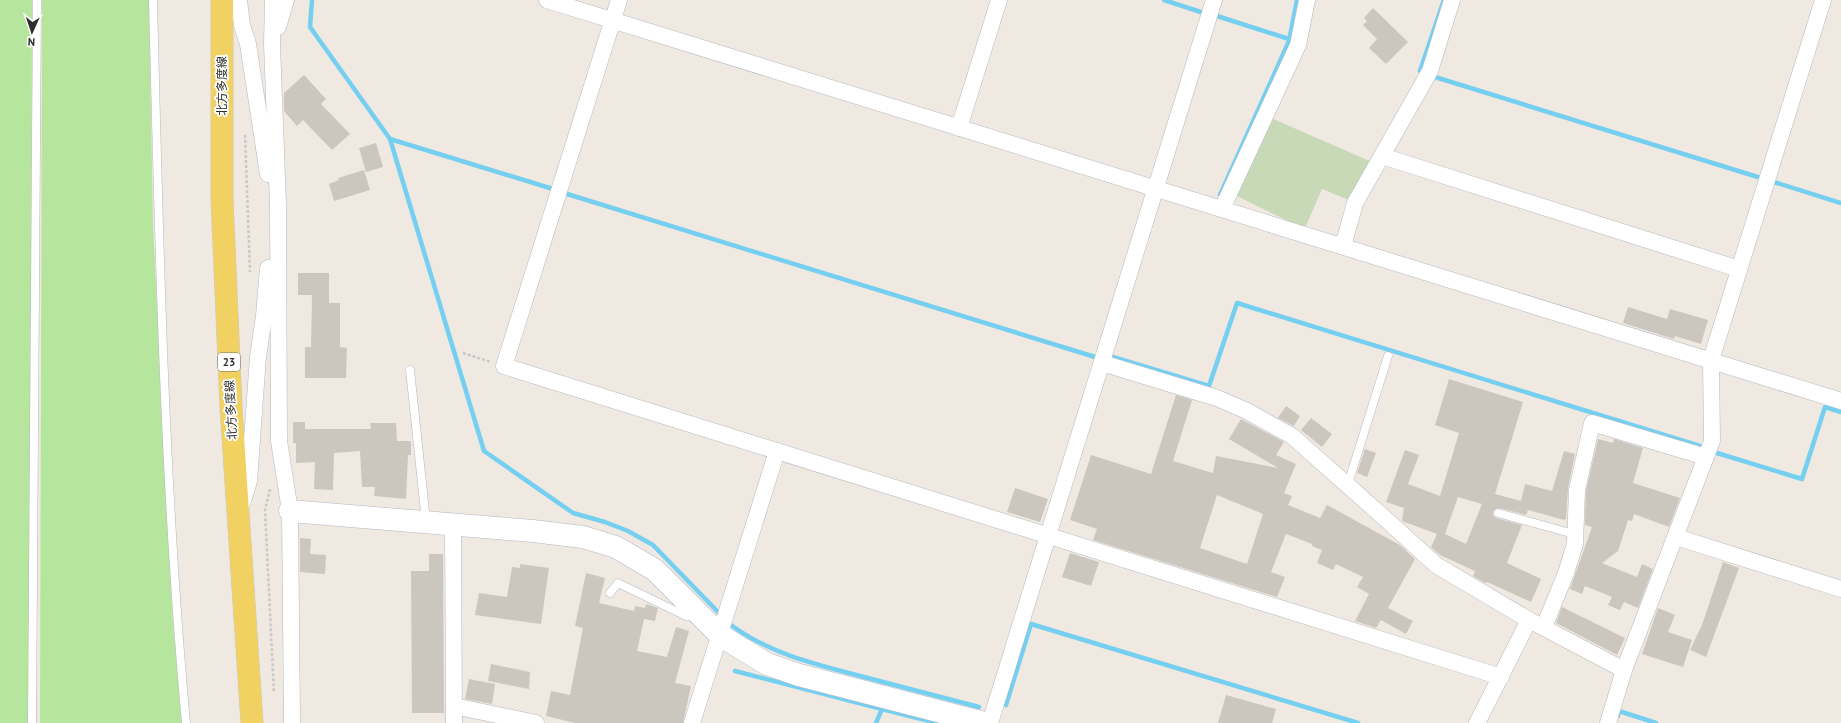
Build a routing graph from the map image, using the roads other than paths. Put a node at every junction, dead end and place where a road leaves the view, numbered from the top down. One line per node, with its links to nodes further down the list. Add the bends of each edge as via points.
1 (36, 0): 48 (lane)
2 (153, 0): 49 (lane, via 158,222 175,601)
3 (222, 0): 33 (main road, 北方多度線 / 23, via 222,199)
4 (239, 0): 19 (street, via 268,178)
5 (273, 0): 15 (street)
6 (286, 0): 15 (street)
7 (547, 0): 14 (street)
8 (619, 0): 14 (street)
9 (999, 0): 16 (street)
10 (1214, 0): 18 (street)
11 (1307, 0): 20 (street, via 1298,45)
12 (1452, 0): 17 (street, via 1430,72)
13 (1824, 0): 22 (street)
14 (613, 21): 16 (street); 28 (street, via 504,366)
15 (272, 44): 19 (street)
16 (959, 128): 18 (street)
17 (1382, 156): 21 (street, via 1355,203); 22 (street)
18 (1156, 188): 20 (street); 25 (street)
19 (278, 205): 31 (street, via 279,440); 33 (street, via 270,238 249,481)
20 (1222, 209): 21 (street)
21 (1342, 246): 24 (street)
22 (1739, 269): 24 (street)
23 (1388, 356): 30 (lane)
24 (1711, 360): 27 (street); 29 (street, via 1712,441)
25 (1102, 363): 30 (street, via 1217,398 1247,411 1292,436); 37 (street)
26 (410, 370): 34 (lane)
27 (1841, 401)
28 (777, 451): 37 (street); 44 (street)
29 (1706, 457): 36 (street, via 1592,423 1577,490); 38 (street)
30 (1348, 484): 42 (street, via 1436,565)
31 (290, 511): 34 (street); 51 (street)
32 (1498, 513): 36 (lane)
33 (238, 519): 50 (main road, 北方多度線 / 23)
34 (426, 522): 35 (street)
35 (453, 524): 41 (street, via 576,536 616,547 655,570); 47 (street)
36 (1574, 534): 43 (street, via 1574,544 1566,573)
37 (1048, 536): 46 (street); 56 (street)
38 (1676, 537): 39 (street); 45 (street)
39 (1841, 590)
40 (610, 593): 41 (lane, via 618,583 686,616)
41 (698, 615): 44 (street)
42 (1529, 620): 43 (street); 46 (street)
43 (1544, 627): 45 (street)
44 (721, 636): 54 (street); 55 (street, via 767,664 799,676)
45 (1624, 670): 58 (street)
46 (1501, 678): 57 (street)
47 (454, 706): 52 (street); 53 (street)
48 (32, 723)
49 (186, 723)
50 (252, 723)
51 (292, 723)
52 (454, 723)
53 (536, 723)
54 (692, 723)
55 (984, 723)
56 (990, 723)
57 (1477, 723)
58 (1608, 723)

